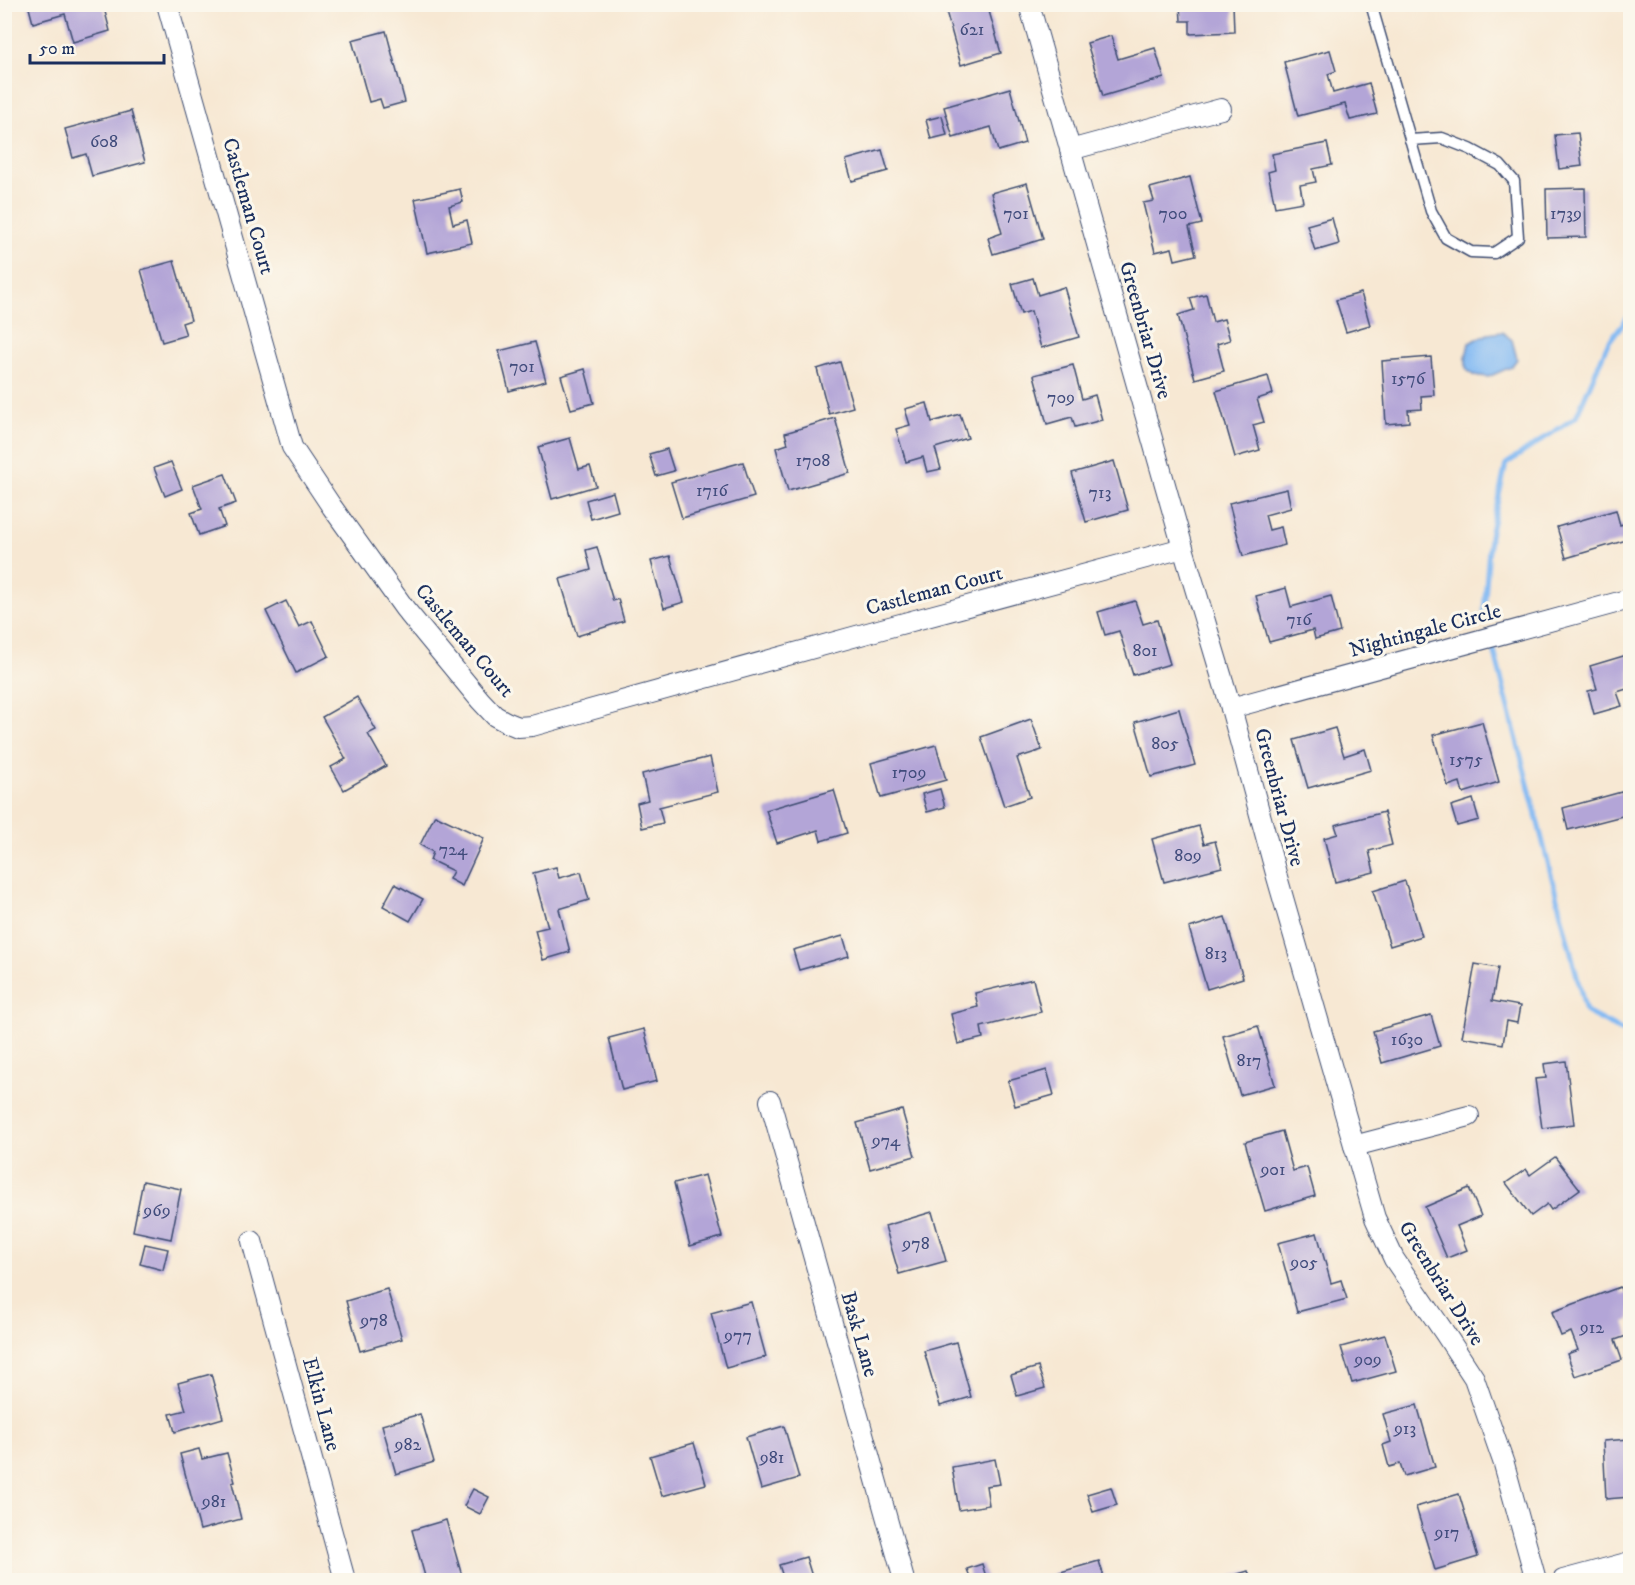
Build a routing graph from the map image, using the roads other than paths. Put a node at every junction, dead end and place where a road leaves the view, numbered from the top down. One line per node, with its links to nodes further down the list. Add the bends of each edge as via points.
1 (167, 4): 7 (street, Castleman Court, via 292,447 405,609 495,716 518,727 532,726)
2 (1029, 4): 6 (street, Greenbriar Drive)
3 (1371, 4): 5 (lane)
4 (1221, 110): 6 (street)
5 (1410, 140): 5 (lane, via 1431,211 1446,238 1471,252 1494,252 1518,237 1514,181 1500,165 1442,138)
6 (1070, 150): 7 (street, Greenbriar Drive)
7 (1183, 548): 9 (street, Greenbriar Drive)
8 (1630, 599): 9 (street, Nightingale Circle)
9 (1232, 708): 12 (street, Greenbriar Drive)
10 (770, 1101): 16 (street, Bask Lane)
11 (1469, 1116): 12 (street)
12 (1354, 1146): 17 (street, Greenbriar Drive, via 1375,1218 1394,1259 1474,1378 1504,1464)
13 (252, 1241): 15 (street, Elkin Lane)
14 (1630, 1562): 18 (street)
15 (345, 1581)
16 (904, 1581)
17 (1536, 1581)
18 (1563, 1581)

